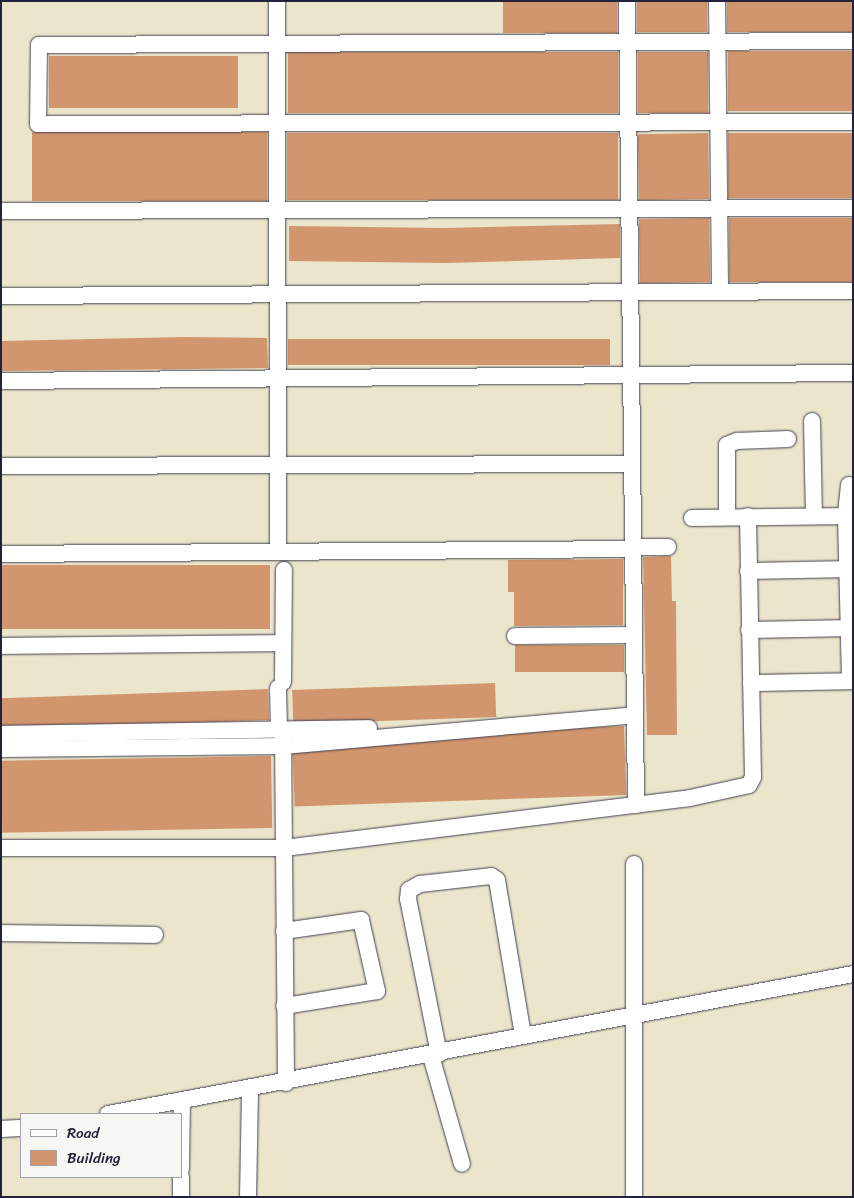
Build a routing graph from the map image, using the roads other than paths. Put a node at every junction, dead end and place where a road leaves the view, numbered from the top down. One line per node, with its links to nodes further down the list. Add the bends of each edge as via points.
1 (278, 1): 7 (street)
2 (628, 1): 4 (street)
3 (717, 1): 5 (street)
4 (628, 41): 5 (street); 7 (street); 11 (street)
5 (718, 41): 6 (street); 8 (street)
6 (853, 41)
7 (277, 43): 10 (street); 10 (street, via 39,45 38,124)
8 (718, 122): 9 (street); 11 (street); 16 (street)
9 (853, 122)
10 (278, 123): 11 (street); 13 (street)
11 (629, 123): 15 (street)
12 (853, 208): 16 (street)
13 (277, 209): 14 (street); 15 (street); 20 (street)
14 (1, 210)
15 (630, 210): 16 (street); 19 (street)
16 (719, 210): 17 (street)
17 (720, 291): 18 (street); 19 (street)
18 (853, 291)
19 (630, 292): 20 (street); 23 (street)
20 (278, 295): 21 (street); 24 (street)
21 (1, 296)
22 (853, 374): 23 (street)
23 (630, 376): 24 (street); 28 (street)
24 (278, 378): 25 (street); 29 (street)
25 (1, 381)
26 (812, 421): 34 (street)
27 (788, 439): 32 (street, via 737,440 727,445)
28 (631, 464): 29 (street); 38 (street)
29 (278, 465): 30 (street); 39 (street)
30 (1, 466)
31 (849, 485): 35 (street)
32 (727, 516): 33 (street); 36 (street)
33 (748, 516): 34 (street); 43 (street)
34 (814, 516): 35 (street)
35 (850, 516): 42 (street)
36 (692, 518)
37 (668, 547): 38 (street)
38 (632, 548): 39 (street); 46 (street)
39 (278, 551): 40 (street)
40 (1, 554)
41 (284, 570): 48 (street)
42 (850, 570): 43 (street); 44 (street)
43 (748, 571): 45 (street)
44 (851, 628): 45 (street); 50 (street)
45 (749, 630): 51 (street)
46 (634, 635): 47 (street); 52 (street)
47 (515, 636)
48 (283, 643): 49 (street); 54 (street)
49 (1, 646)
50 (851, 681): 51 (street)
51 (751, 683): 56 (street, via 753,777 749,785 690,798)
52 (635, 715): 54 (street); 56 (street)
53 (1, 734): 54 (street)
54 (279, 736): 55 (street); 58 (street)
55 (1, 749)
56 (636, 805): 58 (street)
57 (1, 848): 58 (street)
58 (280, 848): 60 (street)
59 (634, 864): 65 (street)
60 (284, 931): 64 (street); 64 (street, via 361,920 377,991)
61 (1, 933): 62 (street)
62 (155, 935)
63 (853, 974): 65 (street)
64 (284, 1006): 68 (street)
65 (633, 1015): 66 (street); 79 (street)
66 (524, 1035): 67 (street); 67 (street, via 497,880 491,876 420,884 408,890 408,899)
67 (435, 1055): 68 (street); 75 (street)
68 (286, 1082): 69 (street)
69 (250, 1088): 70 (street); 78 (street)
70 (182, 1100): 71 (street); 72 (street)
71 (113, 1113)
72 (182, 1113)
73 (20, 1128): 74 (street)
74 (1, 1130)
75 (462, 1164)
76 (181, 1178): 77 (street)
77 (181, 1197)
78 (248, 1197)
79 (634, 1197)

